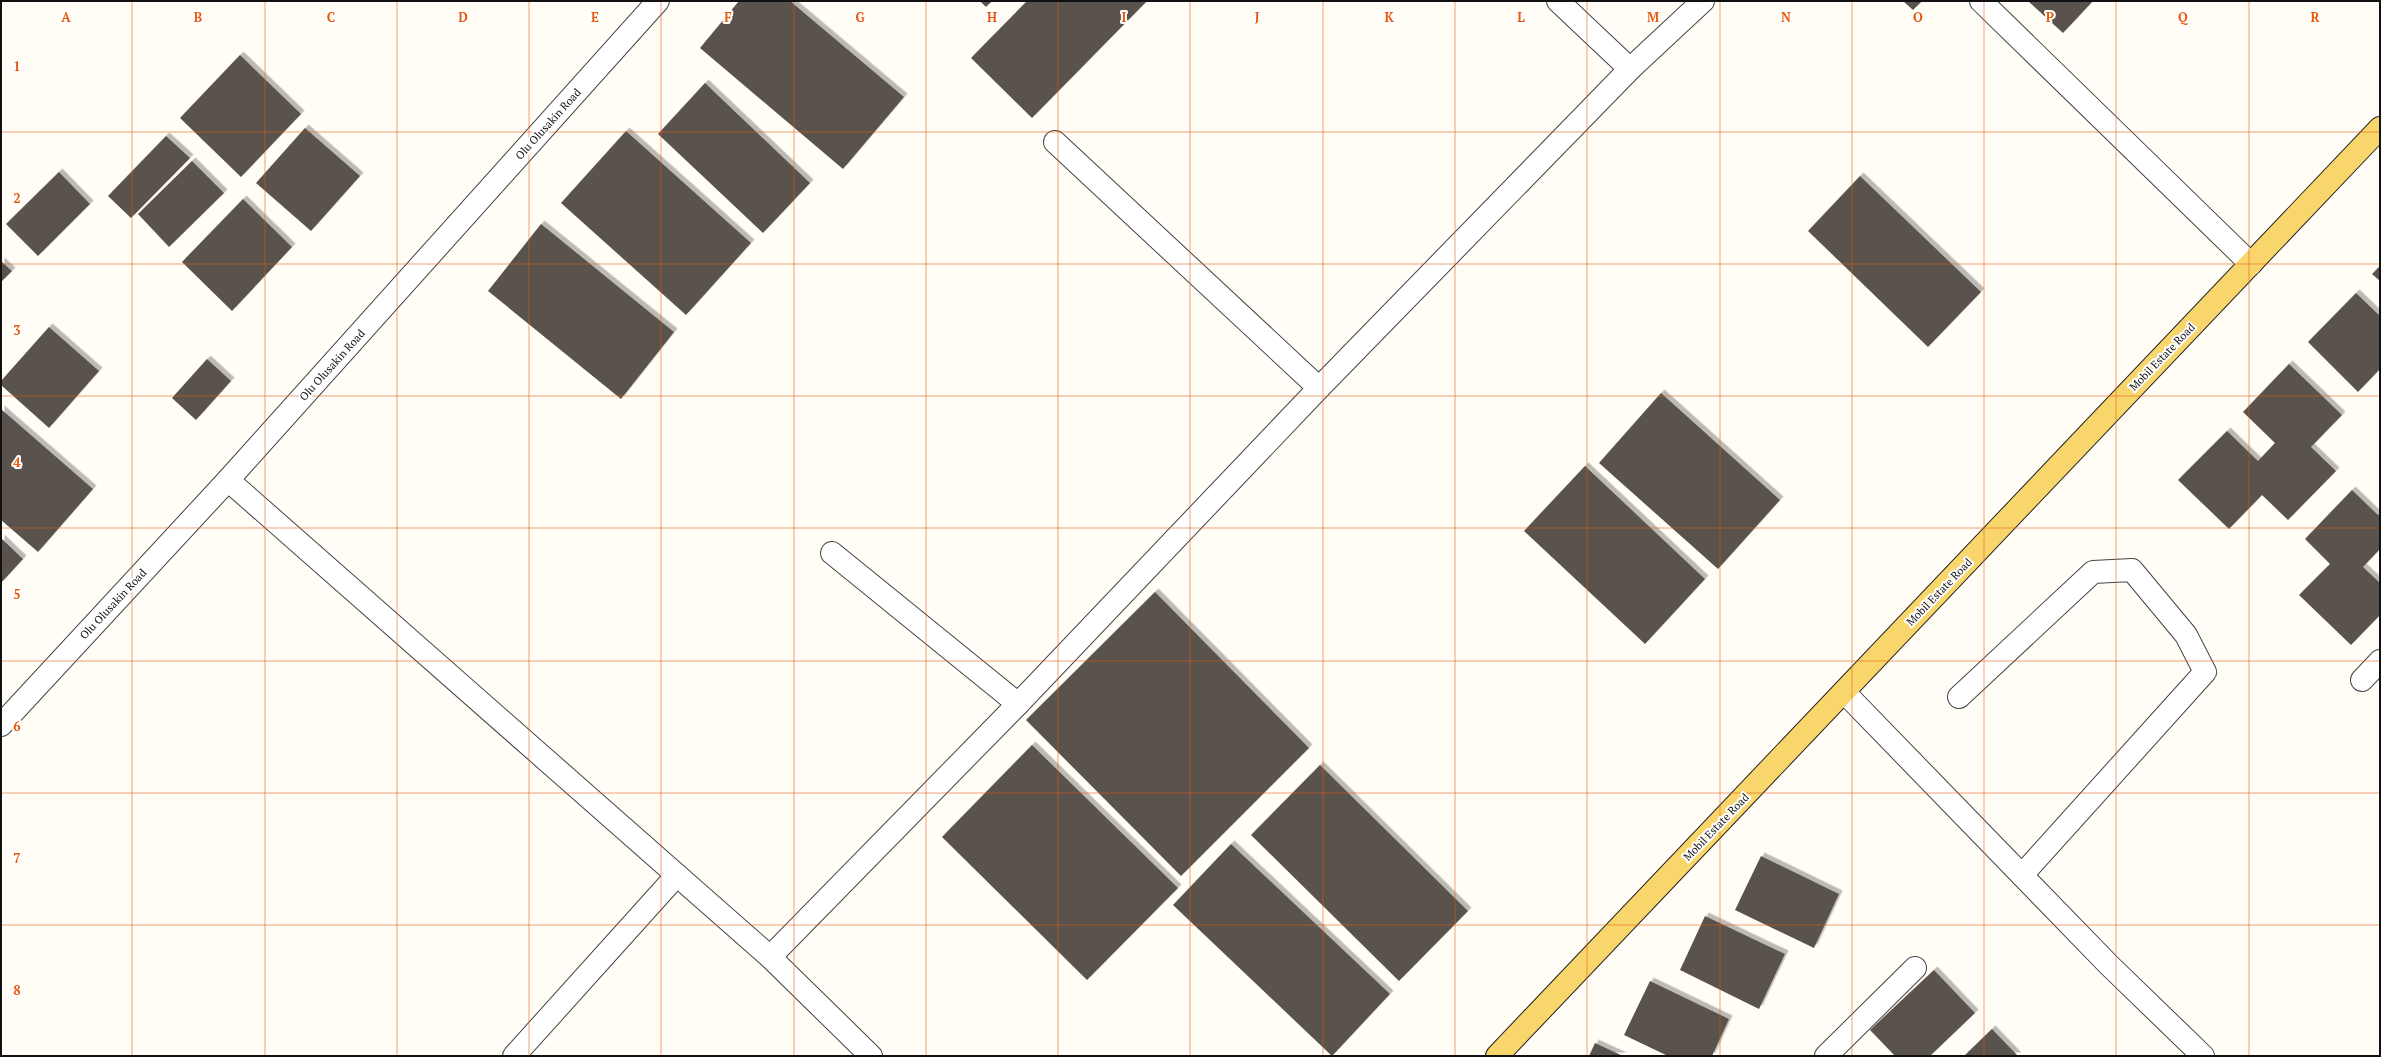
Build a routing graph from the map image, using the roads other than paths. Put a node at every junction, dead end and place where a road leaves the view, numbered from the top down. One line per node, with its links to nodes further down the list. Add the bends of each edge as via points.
1 (658, 1): 10 (street, Olu Olusakin Road)
2 (1558, 1): 5 (street)
3 (1703, 1): 5 (street)
4 (1981, 1): 8 (street)
5 (1630, 69): 9 (street)
6 (2380, 129): 8 (main road, Mobil Estate Road)
7 (1055, 142): 9 (street)
8 (2251, 264): 14 (main road, Mobil Estate Road)
9 (1319, 388): 16 (street)
10 (228, 480): 17 (street, Olu Olusakin Road); 18 (street)
11 (832, 553): 16 (street)
12 (2380, 661): 13 (street)
13 (2362, 680)
14 (1844, 692): 19 (street); 24 (main road, Mobil Estate Road)
15 (1959, 697): 19 (street, via 2093,572 2132,570 2186,635 2205,672)
16 (1018, 704): 20 (street)
17 (1, 725)
18 (677, 875): 20 (street); 22 (street)
19 (2022, 875): 26 (street)
20 (770, 957): 23 (street)
21 (1915, 968): 25 (street)
22 (514, 1056)
23 (871, 1056)
24 (1498, 1056)
25 (1826, 1056)
26 (2203, 1056)

